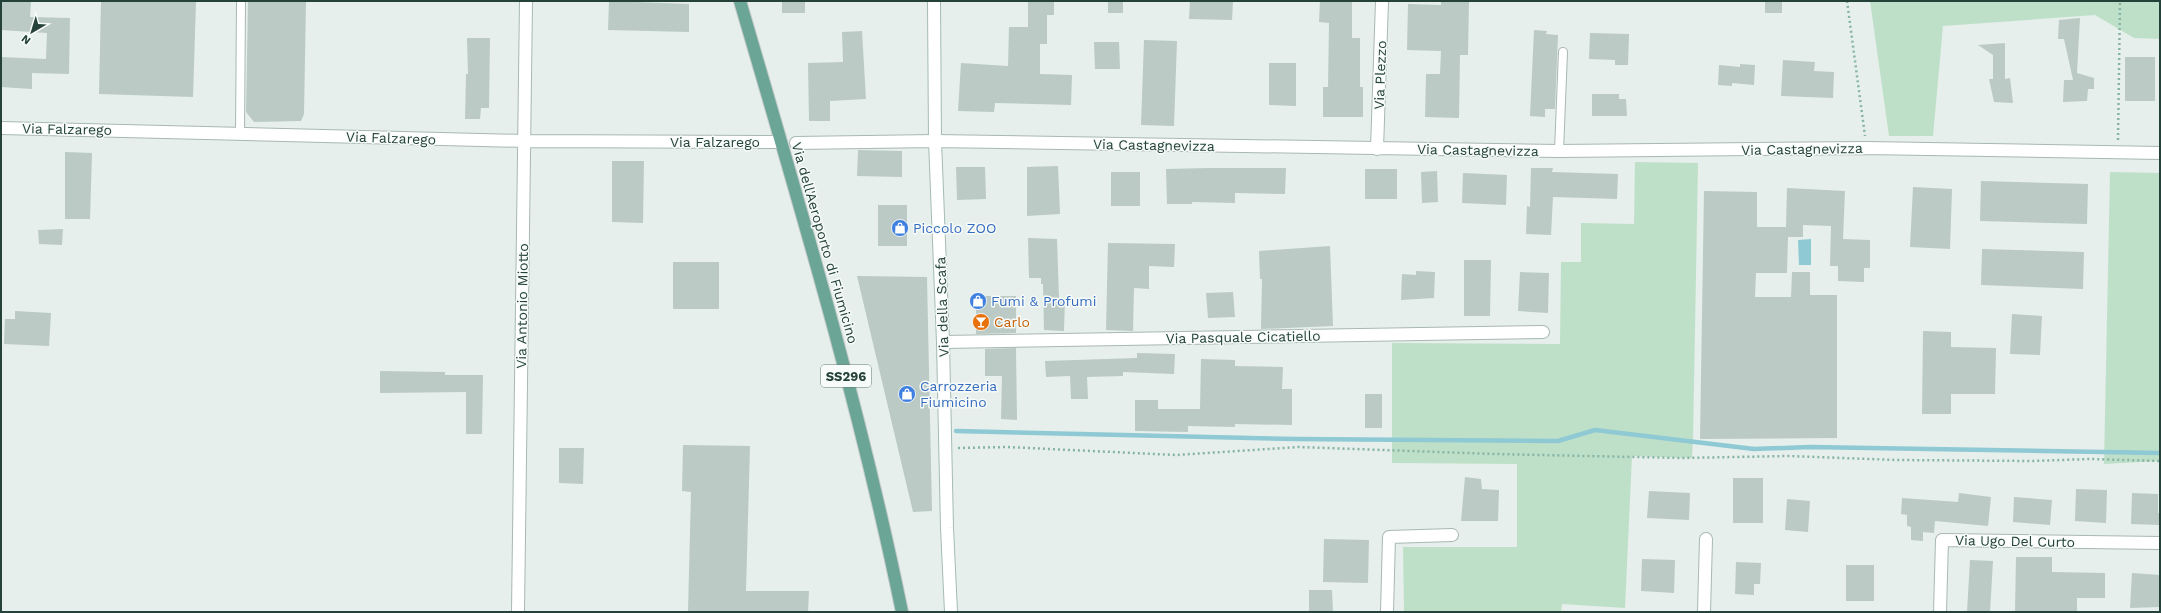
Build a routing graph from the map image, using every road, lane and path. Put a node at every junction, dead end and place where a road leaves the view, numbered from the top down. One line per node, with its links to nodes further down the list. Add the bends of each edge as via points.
1 (241, 1): 10 (lane)
2 (526, 1): 11 (street, Via Antonio Miotto)
3 (740, 1): 13 (main road, Via dell'Aeroporto di Fiumicino / SS296)
4 (934, 1): 12 (street, Via della Scafa)
5 (1382, 1): 16 (street, Via Plezzo)
6 (1847, 1): 15 (path)
7 (2120, 1): 18 (path)
8 (1563, 52): 17 (lane)
9 (1, 128): 10 (street, Via Falzarego)
10 (240, 134): 11 (street, Via Falzarego)
11 (524, 141): 13 (street, Via Falzarego); 27 (street, Via Antonio Miotto)
12 (935, 141): 14 (street, Via Castagnevizza); 16 (street, Via Castagnevizza); 21 (street, Via della Scafa)
13 (781, 142): 28 (main road, Via dell'Aeroporto di Fiumicino / SS296, via 851,392 887,538)
14 (796, 142)
15 (1867, 148): 17 (street, Via Castagnevizza); 18 (street, Via Castagnevizza)
16 (1377, 149): 17 (street, Via Castagnevizza)
17 (1559, 151)
18 (2118, 152): 19 (street, Via Castagnevizza)
19 (2160, 153)
20 (1543, 332): 21 (street, Via Pasquale Cicatiello)
21 (943, 342): 22 (street, Via della Scafa)
22 (945, 448): 23 (path, via 1007,447 1176,454 1298,447 1674,458 1781,456 1911,460); 29 (street, Via della Scafa)
23 (2160, 461)
24 (1452, 535): 30 (street, via 1389,537)
25 (1706, 538): 31 (street)
26 (2160, 543): 32 (street, Via Ugo Del Curto, via 1942,540)
27 (518, 612)
28 (902, 612)
29 (951, 612)
30 (1387, 612)
31 (1704, 612)
32 (1940, 612)

